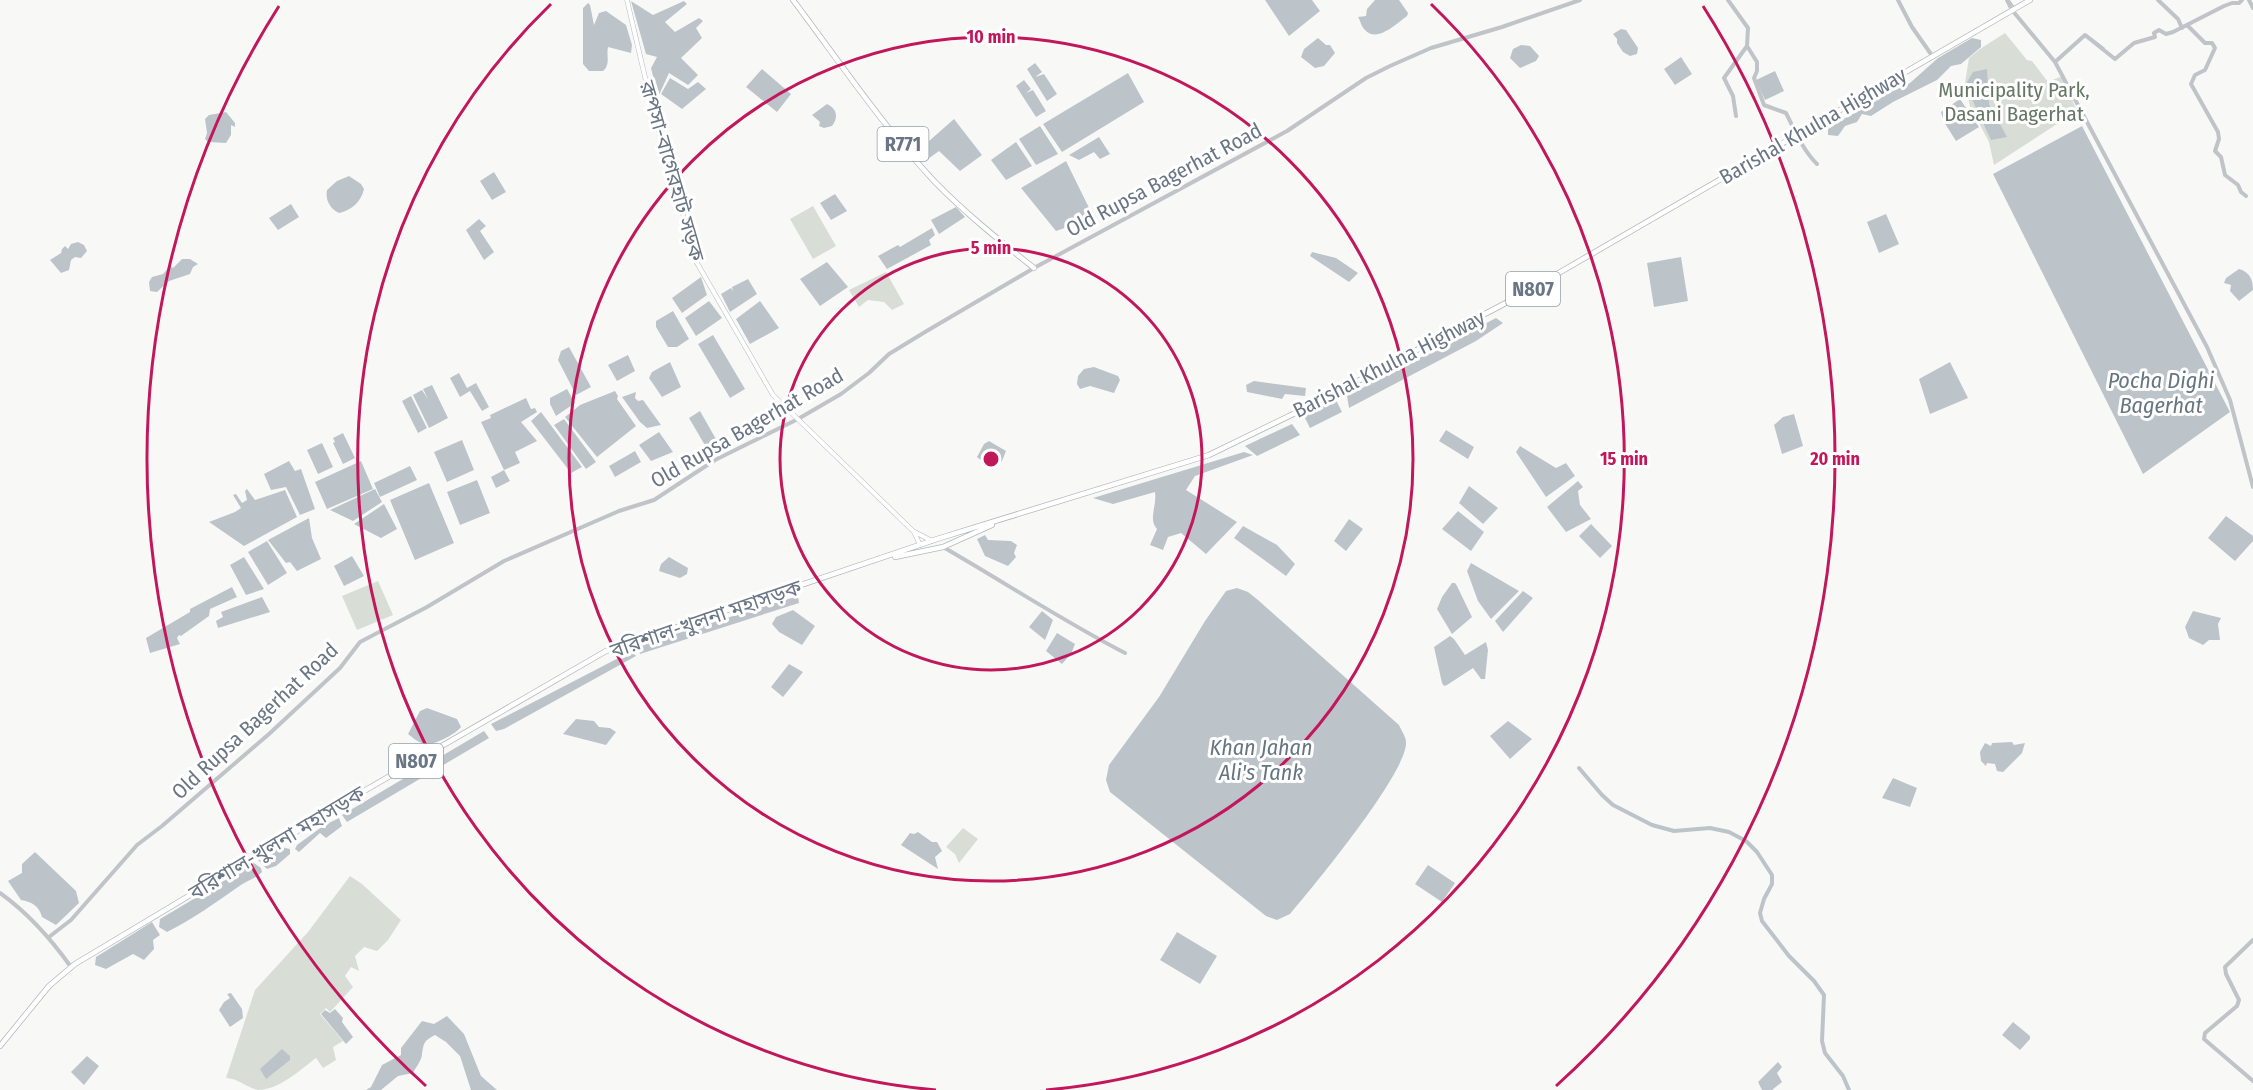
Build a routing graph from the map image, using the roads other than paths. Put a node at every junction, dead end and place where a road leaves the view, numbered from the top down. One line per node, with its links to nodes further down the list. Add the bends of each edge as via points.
1 (627, 0): 23 (main road, রূপসা-বাগেরহাট সড়ক, via 652,107 697,263 773,395)
2 (794, 0): 22 (main road, R771, via 857,86 934,180 977,223)
3 (1580, 0): 22 (street, Old Rupsa Bagerhat Road, via 1431,48 1390,66 1287,131)
4 (1728, 0): 15 (street, via 1748,28)
5 (1898, 0): 16 (street)
6 (2007, 0): 12 (street)
7 (2030, 0): 12 (main road, Barishal Khulna Highway / N807)
8 (2158, 0): 14 (street)
9 (2242, 0): 13 (street)
10 (2249, 0): 11 (street)
11 (2253, 8)
12 (2013, 10): 16 (main road, Barishal Khulna Highway / N807); 17 (street)
13 (2187, 25): 14 (street); 21 (street, via 2216,48 2205,70 2195,75 2191,84 2218,132 2215,151 2221,157 2225,175)
14 (2182, 28): 17 (street, via 2166,34 2159,30 2155,37 2134,43 2115,59 2085,35)
15 (1747, 46): 18 (street, via 1724,78 1734,96); 19 (street, via 1757,62 1754,78 1764,105 1785,113)
16 (1933, 58): 19 (main road, Barishal Khulna Highway / N807)
17 (2055, 62): 24 (street, via 2207,347 2230,400)
18 (1737, 116)
19 (1797, 136): 20 (street); 25 (main road, Barishal Khulna Highway / N807, via 1520,296 1209,455)
20 (1817, 164)
21 (2246, 196)
22 (1034, 268): 23 (street, Old Rupsa Bagerhat Road, via 889,354 841,394)
23 (798, 419): 26 (main road, রূপসা-বাগেরহাট সড়ক); 35 (street, Old Rupsa Bagerhat Road, via 714,460 654,500 504,561 360,642 340,668 269,735 136,845 71,920)
24 (2253, 487)
25 (1008, 517): 27 (main road, বরিশাল-খুলনা মহাসড়ক / N807); 29 (main road, বরিশাল-খুলনা মহাসড়ক / N807)
26 (913, 531): 28 (main road, রূপসা-বাগেরহাট সড়ক); 30 (main road)
27 (946, 536): 28 (main road, বরিশাল-খুলনা মহাসড়ক / N807); 29 (main road)
28 (935, 540): 30 (main road, বরিশাল-খুলনা মহাসড়ক / N807); 31 (main road)
29 (951, 544): 31 (main road, বরিশাল-খুলনা মহাসড়ক / N807)
30 (920, 545): 32 (main road, বরিশাল-খুলনা মহাসড়ক / N807)
31 (942, 548): 32 (main road, বরিশাল-খুলনা মহাসড়ক / N807); 33 (street)
32 (881, 560): 37 (main road, বরিশাল-খুলনা মহাসড়ক / N807, via 606,651)
33 (1125, 653)
34 (0, 893): 35 (street)
35 (48, 938): 37 (street)
36 (2253, 940): 39 (street, via 2225,967 2239,1000 2237,1006 2205,1033 2204,1040)
37 (71, 967): 38 (main road, বরিশাল-খুলনা মহাসড়ক / N807, via 49,986)
38 (0, 1046)
39 (2253, 1080)

